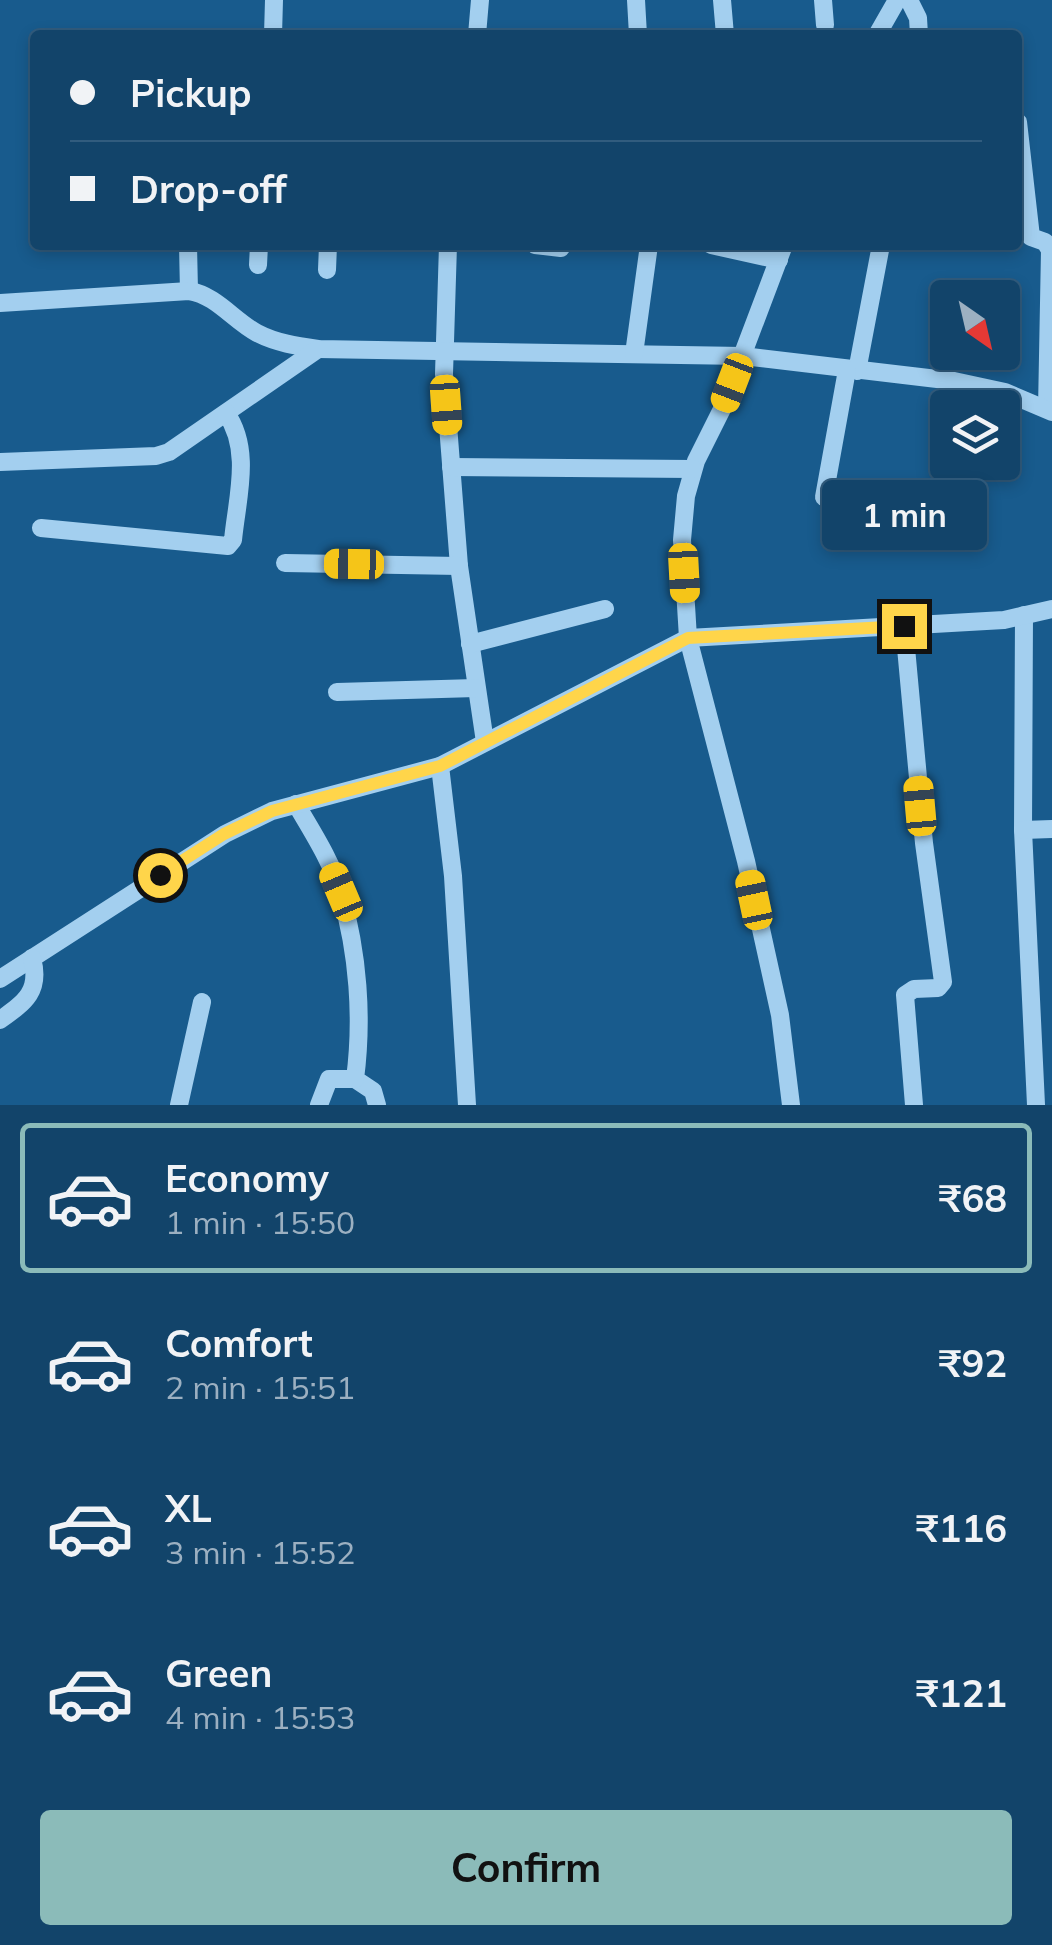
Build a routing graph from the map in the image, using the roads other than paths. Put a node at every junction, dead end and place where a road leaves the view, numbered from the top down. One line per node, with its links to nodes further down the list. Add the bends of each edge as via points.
1 (274, 0): 9 (street)
2 (480, 0): 10 (street)
3 (636, 0): 11 (street)
4 (722, 0): 12 (street)
5 (822, 0): 8 (street)
6 (897, 0): 13 (street)
7 (909, 0): 14 (street)
8 (824, 24)
9 (273, 30)
10 (477, 30)
11 (638, 30)
12 (725, 30)
13 (881, 30)
14 (919, 30)
15 (1022, 157): 33 (street, via 1031,237 1050,250)
16 (188, 250): 26 (street)
17 (259, 250): 24 (street)
18 (328, 250): 25 (street)
19 (448, 250): 29 (street)
20 (648, 250): 30 (street)
21 (757, 250): 23 (street)
22 (880, 250): 32 (street)
23 (782, 253): 31 (street)
24 (258, 264)
25 (327, 270)
26 (189, 291): 27 (street); 28 (street, via 213,300 258,334)
27 (0, 302)
28 (318, 350): 29 (street); 34 (street)
29 (442, 351): 30 (street); 36 (street)
30 (634, 354): 31 (street)
31 (743, 356): 32 (street); 37 (street)
32 (852, 370): 33 (street, via 954,380); 38 (street)
33 (1049, 410)
34 (226, 413): 35 (street, via 156,456); 39 (street, via 242,446 228,546)
35 (0, 462)
36 (451, 467): 37 (street); 41 (street)
37 (694, 470): 46 (street, via 682,540)
38 (824, 498)
39 (41, 528)
40 (285, 563): 41 (street)
41 (458, 566): 47 (street)
42 (605, 609): 47 (street)
43 (1052, 609): 44 (street)
44 (1024, 615): 45 (street); 54 (street)
45 (904, 626): 46 (street); 66 (street, via 943,982 906,996)
46 (688, 638): 50 (street); 65 (street, via 780,1014)
47 (470, 644): 48 (street)
48 (476, 688): 49 (street); 50 (street)
49 (337, 692)
50 (485, 742): 51 (street)
51 (440, 766): 52 (street); 64 (street)
52 (296, 804): 55 (street, via 224,834); 60 (street, via 341,892 360,1002)
53 (1052, 829): 54 (street)
54 (1023, 830): 59 (street)
55 (32, 958): 56 (street); 58 (street, via 32,993)
56 (0, 979)
57 (202, 1002): 61 (street)
58 (0, 1020)
59 (1043, 1055): 67 (street)
60 (356, 1079): 62 (street, via 329,1079); 63 (street, via 373,1091)
61 (180, 1105)
62 (319, 1105)
63 (377, 1105)
64 (467, 1105)
65 (791, 1105)
66 (914, 1105)
67 (1036, 1105)

